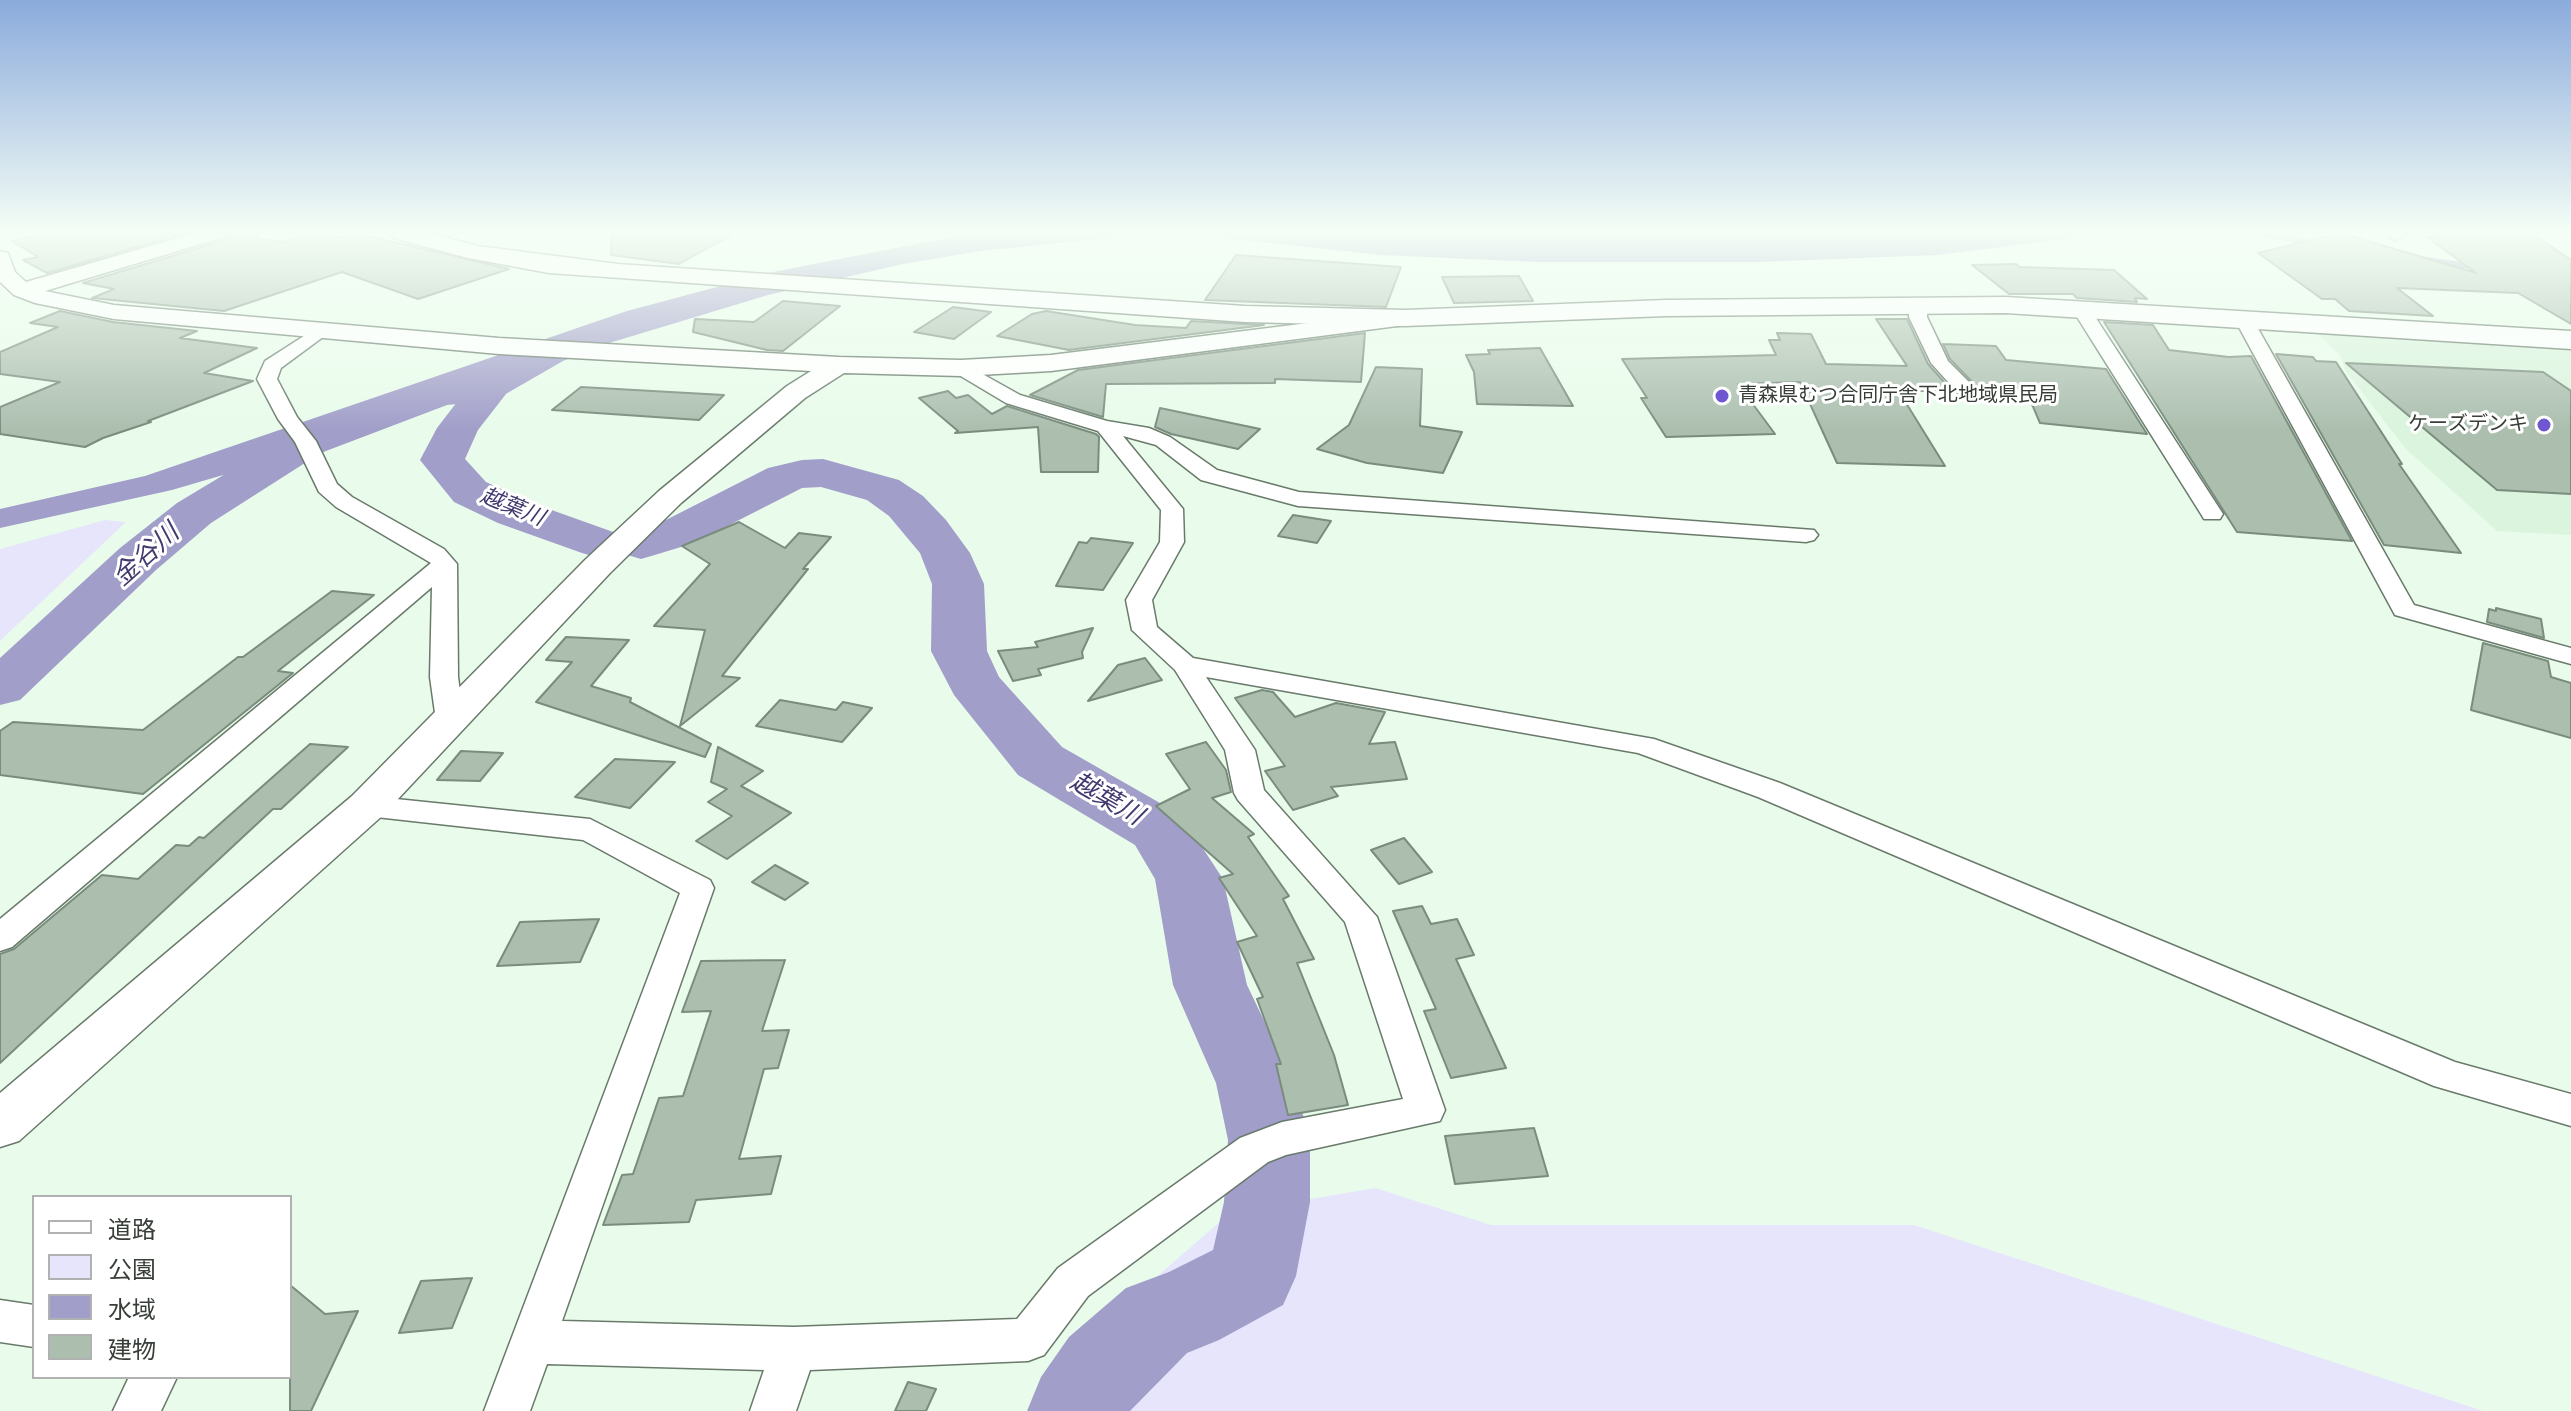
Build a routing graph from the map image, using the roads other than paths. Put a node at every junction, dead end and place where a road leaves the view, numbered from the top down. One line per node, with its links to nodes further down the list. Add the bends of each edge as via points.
1 (47, 299): 7 (street, via 114,312)
2 (1008, 299): 5 (highway)
3 (1918, 306): 4 (highway); 5 (highway); 11 (street, via 1940,363)
4 (2081, 309): 6 (highway); 13 (street)
5 (1405, 318): 10 (street, via 1142,354)
6 (2243, 318): 8 (highway); 16 (street, via 2404,610)
7 (321, 330): 9 (street); 15 (street, via 272,365 267,379 288,419 327,487)
8 (2571, 340)
9 (839, 365): 10 (street); 18 (street, via 796,392 670,497)
10 (961, 368): 12 (street, via 1013,399)
11 (1965, 389)
12 (1105, 427): 14 (street, via 1163,441 1209,475 1298,499); 17 (street, via 1172,509 1172,542 1139,600 1145,630)
13 (2212, 514)
14 (1806, 535)
15 (445, 564): 18 (street, via 444,677); 20 (street)
16 (2571, 656)
17 (1185, 665): 21 (street, via 1644,745 1769,790 2447,1075); 26 (street, via 1240,750 1249,793 1360,917 1426,1110 1282,1139 1254,1150 1073,1282 1028,1340)
18 (450, 720): 19 (street)
19 (367, 806): 22 (street); 25 (street, via 590,830 698,888)
20 (0, 938)
21 (2571, 1110)
22 (0, 1125)
23 (0, 1321): 24 (street)
24 (32, 1326)
25 (531, 1342): 26 (street); 29 (street)
26 (794, 1349): 30 (street)
27 (153, 1379): 28 (street)
28 (136, 1411)
29 (507, 1411)
30 (773, 1411)

